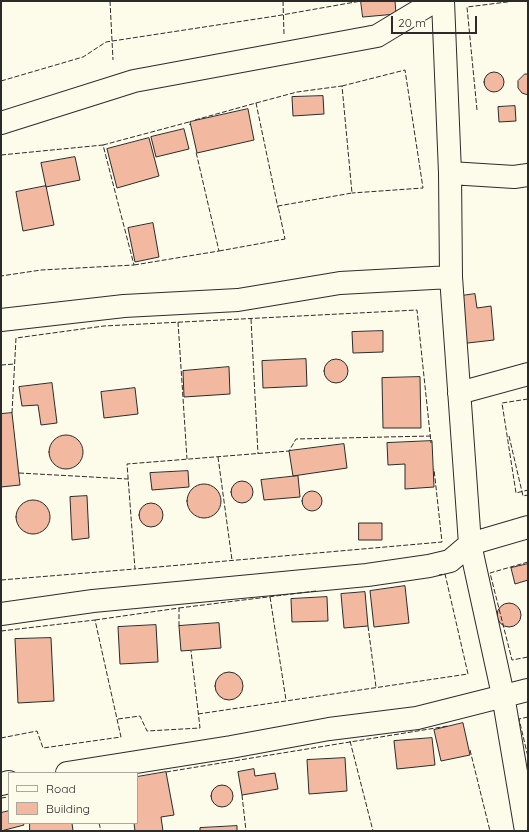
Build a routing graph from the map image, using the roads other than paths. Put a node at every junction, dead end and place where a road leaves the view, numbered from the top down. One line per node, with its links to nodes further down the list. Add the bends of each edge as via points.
1 (435, 1): 3 (street, via 377,36 134,81)
2 (443, 1): 4 (street)
3 (1, 123)
4 (450, 173): 5 (street, via 514,177); 6 (street)
5 (528, 174)
6 (451, 277): 7 (street, via 340,283 238,300 124,306); 9 (street)
7 (1, 320)
8 (528, 374): 9 (street)
9 (459, 393): 11 (street)
10 (528, 527): 11 (street)
11 (470, 544): 12 (street, via 450,561 429,566 367,575 94,601); 14 (street)
12 (1, 614)
13 (528, 690): 14 (street)
14 (503, 695): 15 (street, via 417,718 329,729); 16 (street)
15 (74, 772)
16 (526, 831)

